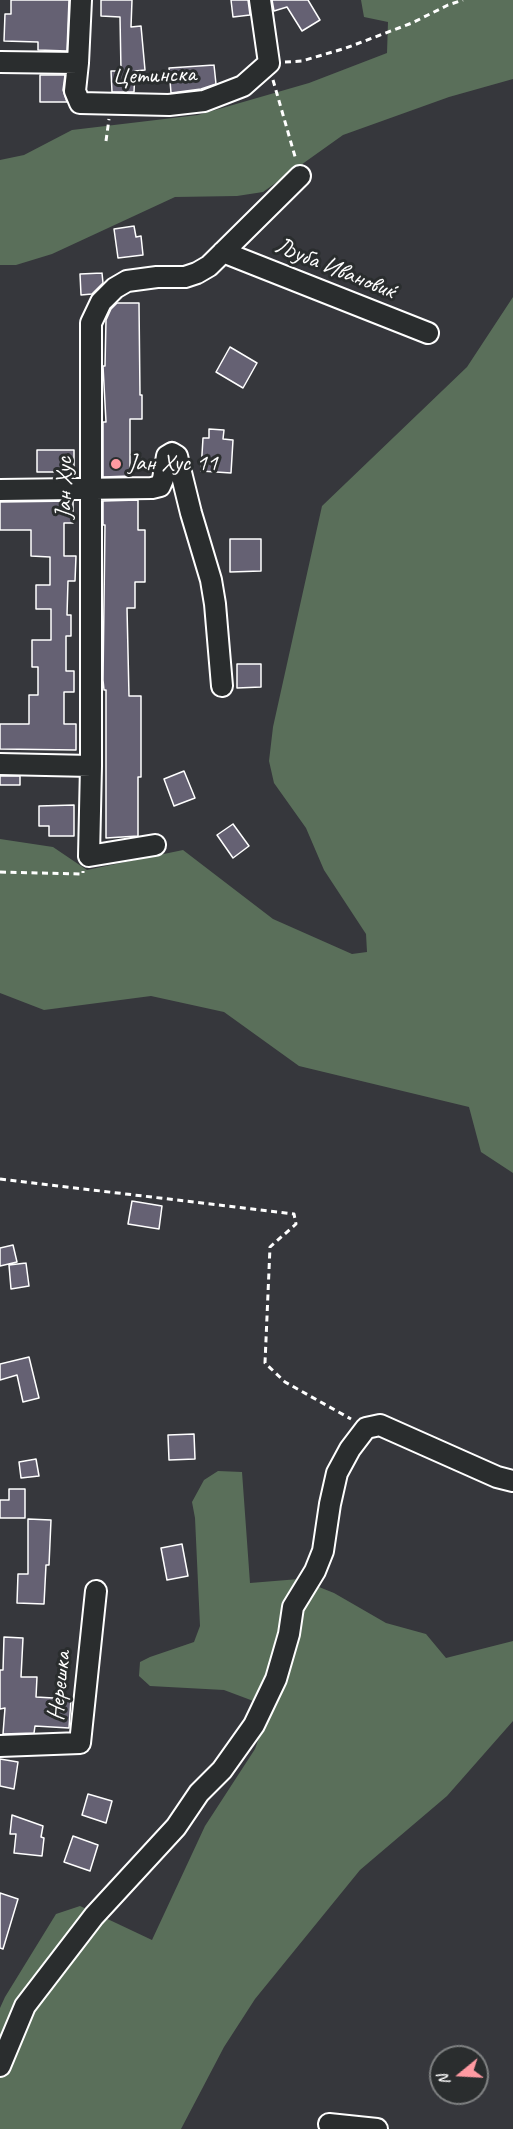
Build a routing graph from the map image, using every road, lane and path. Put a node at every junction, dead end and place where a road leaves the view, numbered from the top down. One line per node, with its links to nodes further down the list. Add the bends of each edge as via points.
1 (81, 0): 5 (street)
2 (260, 0): 6 (street)
3 (463, 0): 6 (path, via 346,48 302,61)
4 (0, 62): 5 (street)
5 (78, 63): 7 (street, Цетинска, via 75,91 80,103)
6 (269, 63): 7 (street, Цетинска, via 243,86 204,101); 9 (path)
7 (111, 104): 8 (path)
8 (106, 141)
9 (300, 176): 10 (street, Јан Хус)
10 (223, 252): 11 (street, Љуба Ивановиќ); 13 (street, Јан Хус, via 209,266 185,277 127,281 101,302 91,323)
11 (428, 333)
12 (0, 490): 13 (street)
13 (90, 490): 14 (street, via 160,486 167,456 177,456 211,580); 16 (street, Јан Хус)
14 (222, 686)
15 (0, 765): 16 (street)
16 (91, 766): 18 (street, Јан Хус)
17 (155, 845): 18 (street)
18 (89, 856): 19 (path, via 83,874)
19 (0, 872)
20 (0, 1179): 21 (path, via 294,1214 296,1224 270,1247 265,1363 285,1383)
21 (366, 1428): 22 (street, via 380,1425); 25 (street, via 337,1473 323,1551 294,1606 276,1680 255,1725 222,1770 198,1793 176,1827 94,1916 33,1997)
22 (513, 1481)
23 (96, 1591): 24 (street, Нерешка, via 80,1743)
24 (0, 1746)
25 (0, 2066)
26 (329, 2124): 27 (street)
27 (377, 2129)

